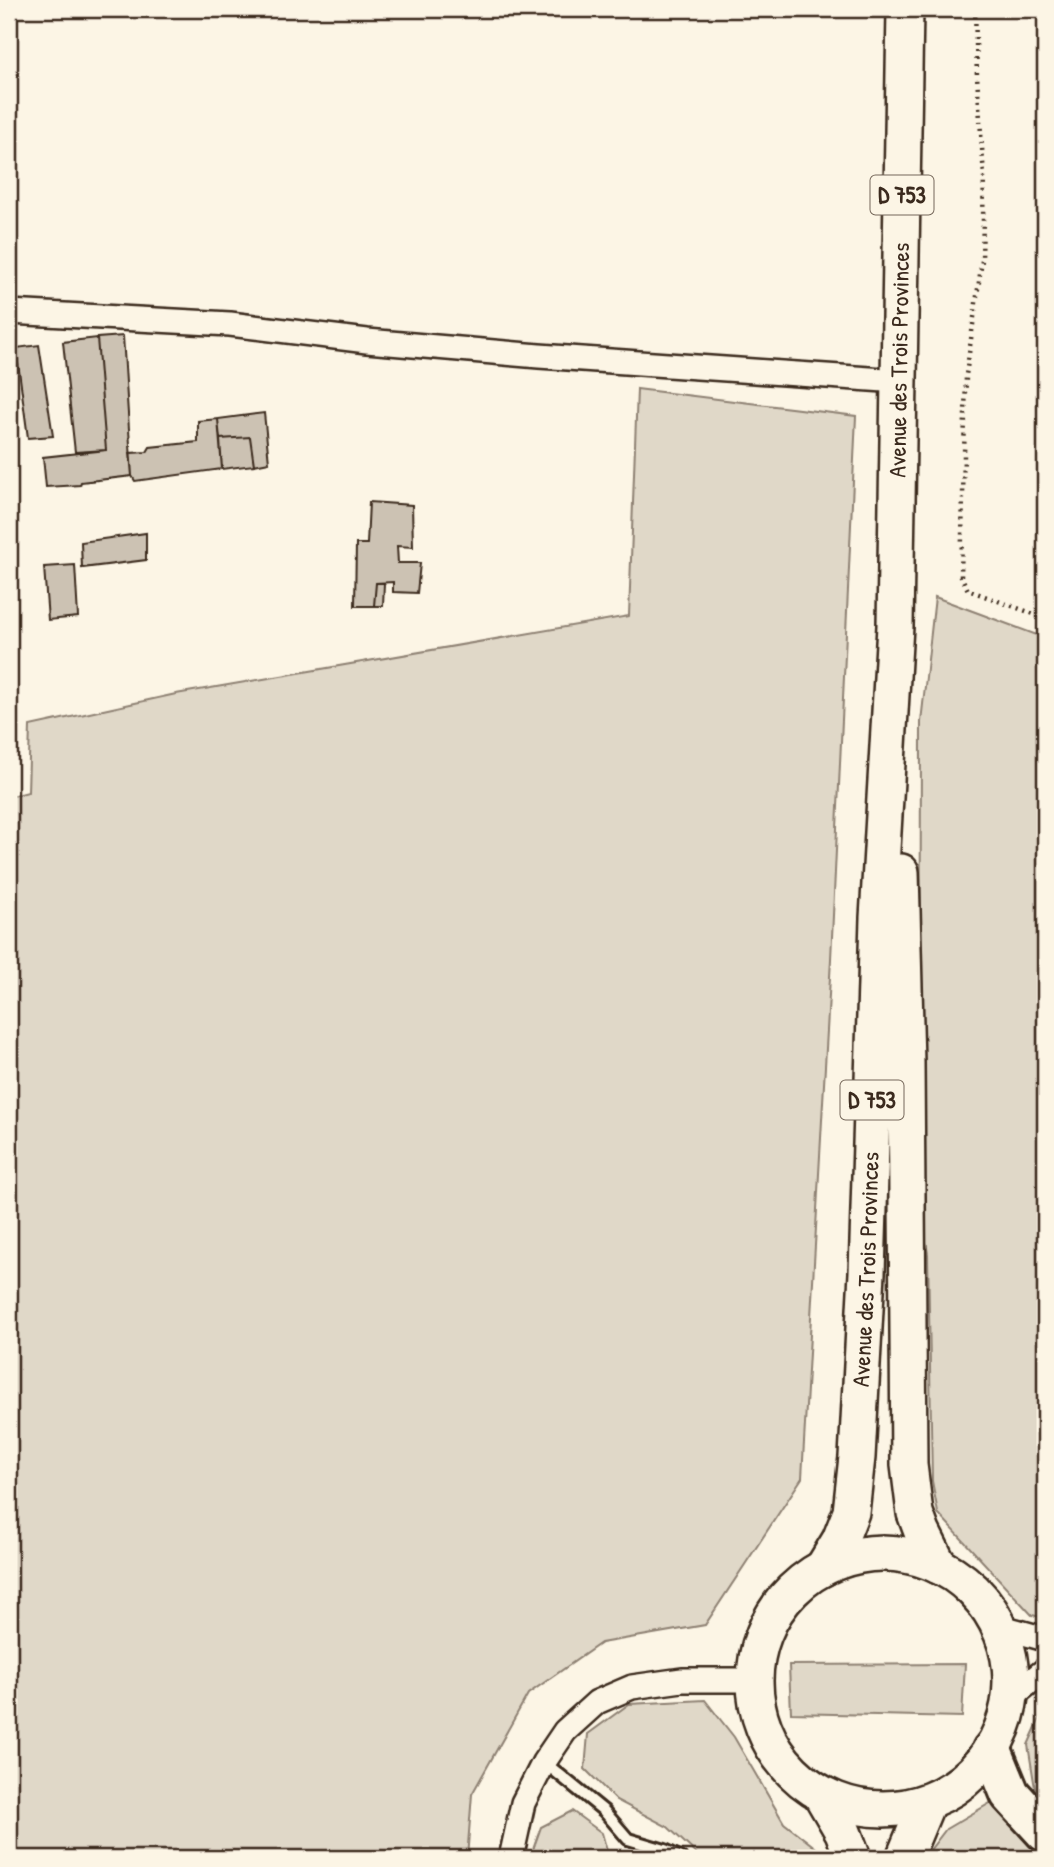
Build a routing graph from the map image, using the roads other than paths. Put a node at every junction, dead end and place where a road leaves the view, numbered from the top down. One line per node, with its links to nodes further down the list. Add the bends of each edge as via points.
1 (905, 9): 3 (main road, Avenue des Trois Provinces / D 753)
2 (9, 312): 3 (street, via 230,324 539,356)
3 (899, 382): 4 (main road, Avenue des Trois Provinces / D 753)
4 (895, 626): 5 (main road, Avenue des Trois Provinces / D 753, via 906,1063 909,1465 915,1513); 6 (main road, Avenue des Trois Provinces / D 753, via 878,918 857,1457 851,1512)
5 (939, 1566): 6 (main road, via 911,1556 881,1553 851,1557); 7 (main road, via 983,1602)
6 (823, 1568): 10 (main road, via 795,1588 774,1614 760,1646)
7 (998, 1626): 8 (street); 11 (main road, via 1009,1661)
8 (1045, 1639)
9 (1045, 1670): 11 (street)
10 (754, 1680): 13 (street, via 682,1680 632,1687 597,1702 565,1731); 14 (main road, via 762,1726 773,1746 785,1766)
11 (1010, 1698): 12 (main road)
12 (992, 1750): 15 (main road, via 964,1782); 16 (highway, via 1010,1794)
13 (544, 1762): 17 (street, via 523,1803); 18 (lane, via 604,1811 628,1839)
14 (822, 1796): 15 (main road, via 862,1807); 19 (main road)
15 (928, 1803): 20 (main road)
16 (1045, 1832)
17 (511, 1858)
18 (681, 1858)
19 (853, 1858)
20 (904, 1858)

